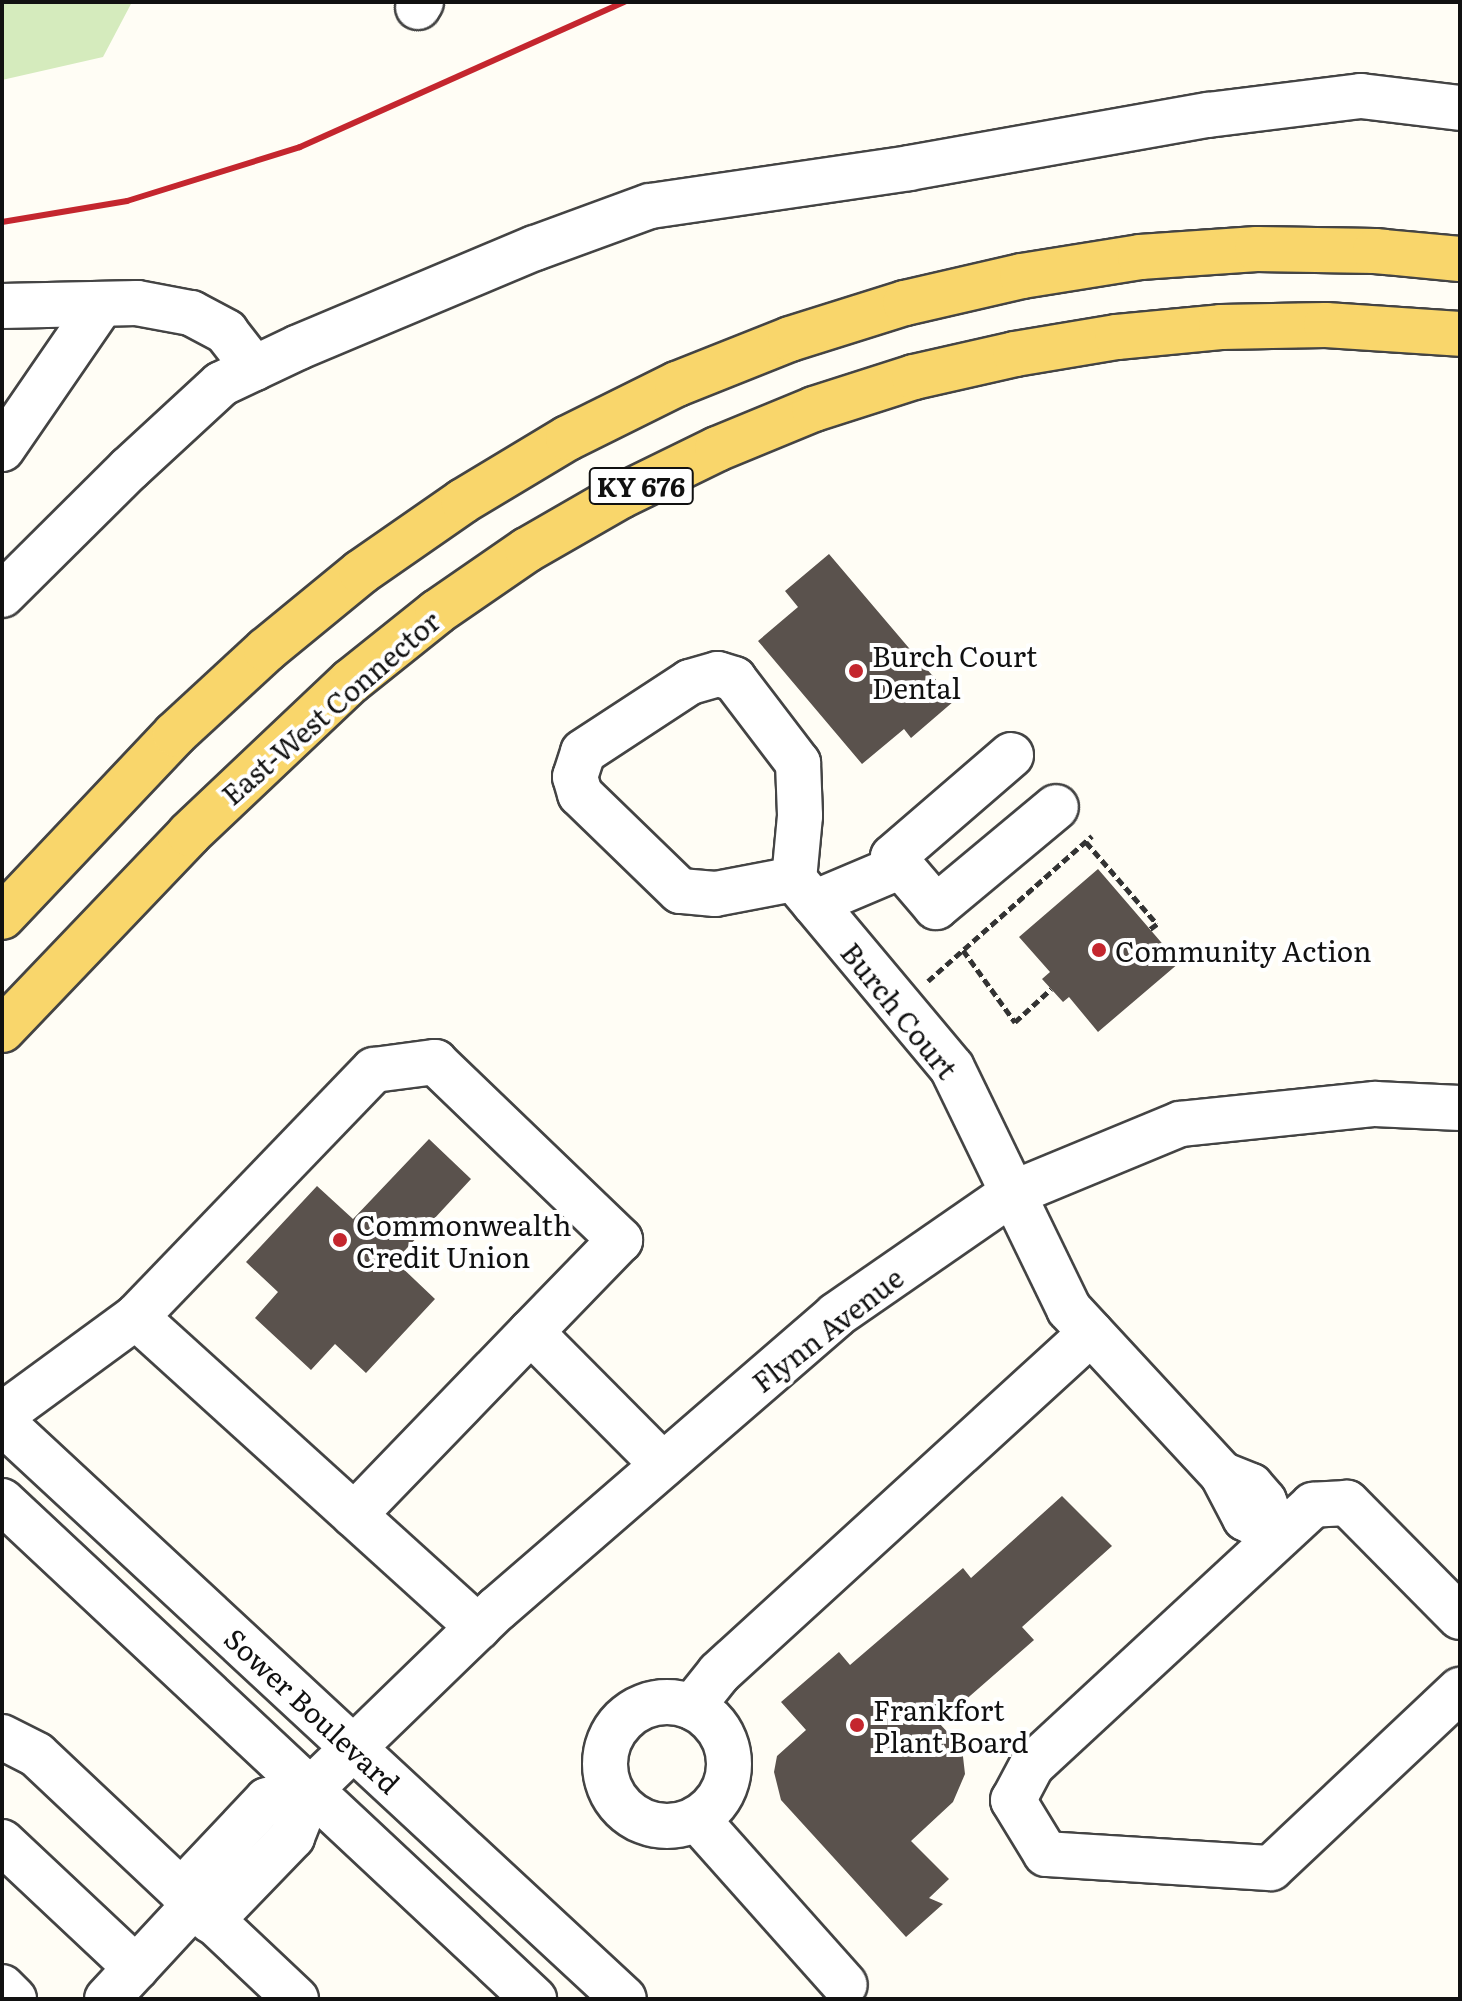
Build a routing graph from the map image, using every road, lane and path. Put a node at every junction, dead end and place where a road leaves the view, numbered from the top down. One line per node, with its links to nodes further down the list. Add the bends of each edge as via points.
1 (1460, 108): 6 (street, via 1361,96 1208,115 909,168 650,206 535,248)
2 (1460, 259): 15 (main road, KY 676, via 1257,249 1140,257 1037,273 891,307 790,339 677,384 546,451 361,572 175,734)
3 (101, 305): 4 (street); 6 (street, via 137,303 191,313 226,332); 7 (street)
4 (2, 306)
5 (1460, 334): 20 (main road, East-West Connector / KY 676, via 1326,325 1221,327 1117,337 914,377 814,409 717,449 527,550 437,612 351,681 189,834)
6 (254, 368): 8 (street, via 221,384)
7 (2, 449)
8 (2, 595)
9 (1011, 755): 13 (street, via 893,857)
10 (1056, 807): 13 (street, via 936,907)
11 (1092, 836): 12 (path)
12 (1086, 842): 16 (path, via 1157,924); 17 (path)
13 (901, 866): 14 (street)
14 (804, 891): 14 (street, via 798,763 734,679 718,674 690,682 583,752 575,777 580,794 680,891); 22 (street, Burch Court, via 952,1068)
15 (2, 917)
16 (1150, 929)
17 (963, 950): 18 (path); 19 (path, via 1015,1022)
18 (925, 984)
19 (1051, 989)
20 (2, 1030)
21 (1460, 1108): 22 (street, Flynn Avenue, via 1375,1104 1180,1124)
22 (1011, 1194): 25 (street, Burch Court, via 1069,1309); 28 (street, Flynn Avenue, via 836,1315)
23 (136, 1317): 24 (street, via 374,1070 435,1062 620,1240); 26 (street); 30 (street)
24 (531, 1332): 28 (street); 30 (street)
25 (1091, 1333): 31 (street, Burch Court, via 1222,1474 1245,1518); 35 (street, via 719,1673)
26 (2, 1415)
27 (2, 1422): 37 (street, Sower Boulevard)
28 (663, 1465): 33 (street, Flynn Avenue)
29 (2, 1501): 38 (street)
30 (354, 1515): 33 (street)
31 (1277, 1535): 32 (street, via 1313,1505 1347,1503); 34 (street, via 1032,1765 1013,1800 1046,1854 1271,1868)
32 (1460, 1617)
33 (478, 1627): 37 (street, Flynn Avenue)
34 (1460, 1690)
35 (692, 1707): 39 (street, via 721,1733 729,1771 723,1791); 39 (street, via 651,1704 632,1713 607,1748 605,1769 610,1789 639,1820 678,1826)
36 (2, 1737): 41 (street, via 37,1755)
37 (352, 1746): 38 (street, Flynn Avenue); 48 (street, Sower Boulevard)
38 (311, 1789): 41 (street, via 267,1800); 47 (street)
39 (697, 1819): 43 (street)
40 (2, 1842): 42 (street)
41 (196, 1906): 42 (street); 46 (street)
42 (122, 1983)
43 (845, 1985)
44 (2, 1987): 45 (street)
45 (14, 1999)
46 (296, 1999)
47 (534, 1999)
48 (624, 1999)

